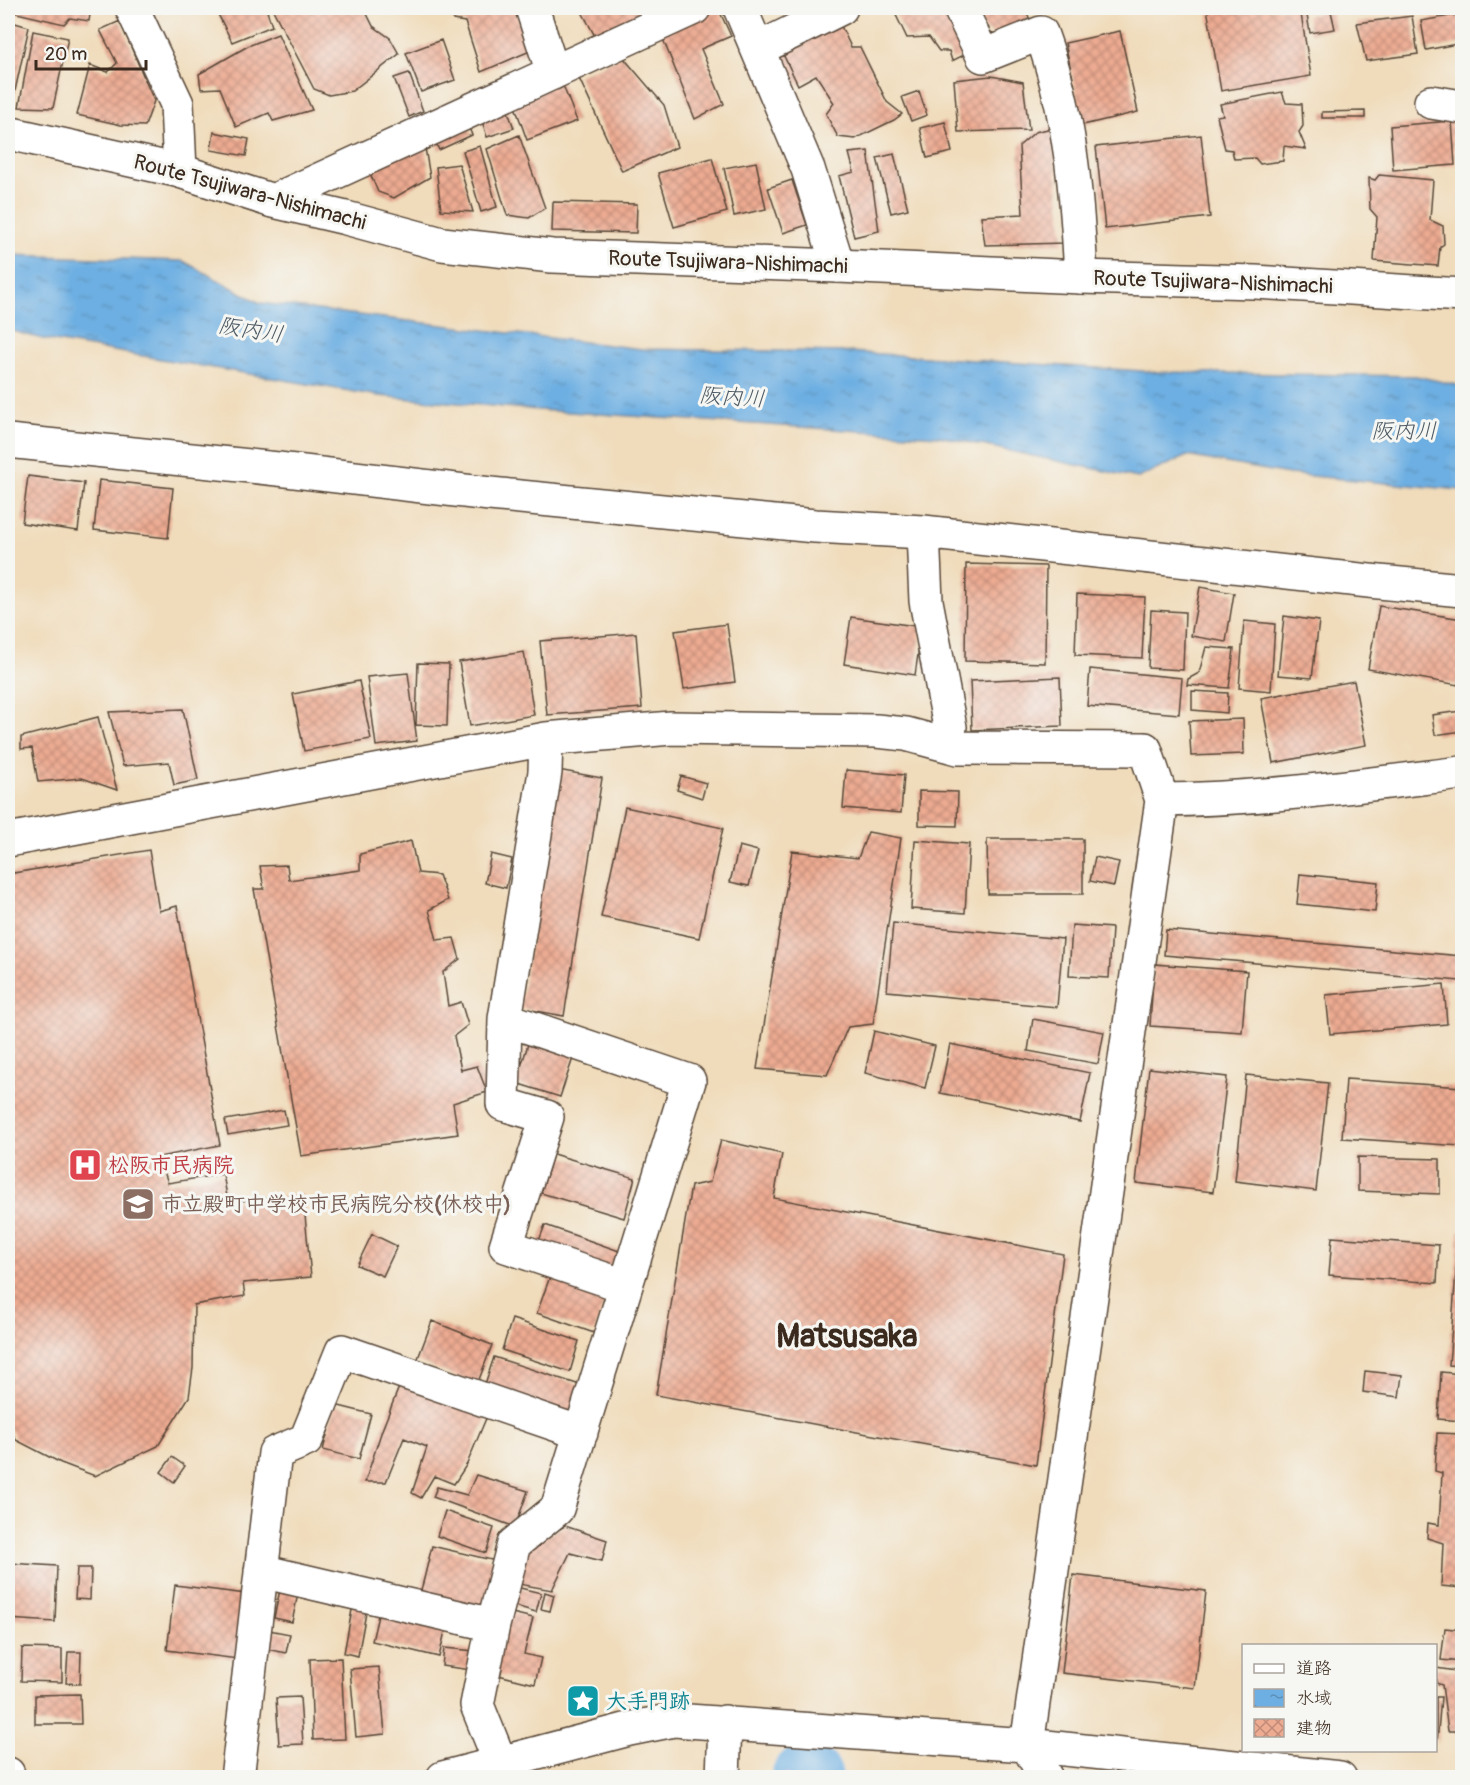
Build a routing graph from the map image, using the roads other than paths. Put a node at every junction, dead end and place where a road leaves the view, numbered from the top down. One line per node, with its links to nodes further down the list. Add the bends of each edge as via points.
1 (132, 8): 12 (street, via 177,104)
2 (532, 8): 8 (street)
3 (694, 8): 8 (street)
4 (740, 8): 7 (street)
5 (841, 8): 7 (street)
6 (960, 8): 15 (street, via 983,56 1041,33 1066,123 1077,198)
7 (758, 49): 14 (street, via 808,169)
8 (553, 73): 13 (street)
9 (1431, 102): 10 (street)
10 (1462, 106)
11 (8, 134): 12 (street, Route Tsujiwara-Nishimachi)
12 (180, 171): 13 (street, Route Tsujiwara-Nishimachi)
13 (273, 201): 14 (street, Route Tsujiwara-Nishimachi, via 442,244 552,256)
14 (838, 266): 15 (street, Route Tsujiwara-Nishimachi)
15 (1081, 277): 16 (street, Route Tsujiwara-Nishimachi, via 1255,282)
16 (1462, 296)
17 (8, 441): 18 (street, via 502,495 815,526)
18 (923, 532): 19 (street); 21 (street, via 926,601 950,727)
19 (1462, 590)
20 (546, 739): 21 (street, via 670,728 876,731); 24 (street); 25 (street, via 545,772)
21 (944, 743): 23 (street, via 958,748 1145,749)
22 (1462, 773): 23 (street, via 1200,800)
23 (1162, 800): 31 (street)
24 (8, 840)
25 (505, 1019): 26 (street, via 504,1104 547,1117 506,1246); 26 (street, via 689,1082)
26 (625, 1286): 27 (street)
27 (580, 1433): 28 (street, via 342,1351 306,1440 275,1453); 29 (street, via 557,1509 514,1544)
28 (261, 1570): 29 (street); 33 (street)
29 (493, 1625): 32 (street, via 477,1705)
30 (725, 1722): 31 (street); 32 (street, via 674,1720); 35 (street)
31 (1027, 1745): 36 (street); 37 (street)
32 (500, 1762): 34 (street)
33 (238, 1770)
34 (443, 1778)
35 (723, 1778)
36 (1046, 1778)
37 (1340, 1778)

